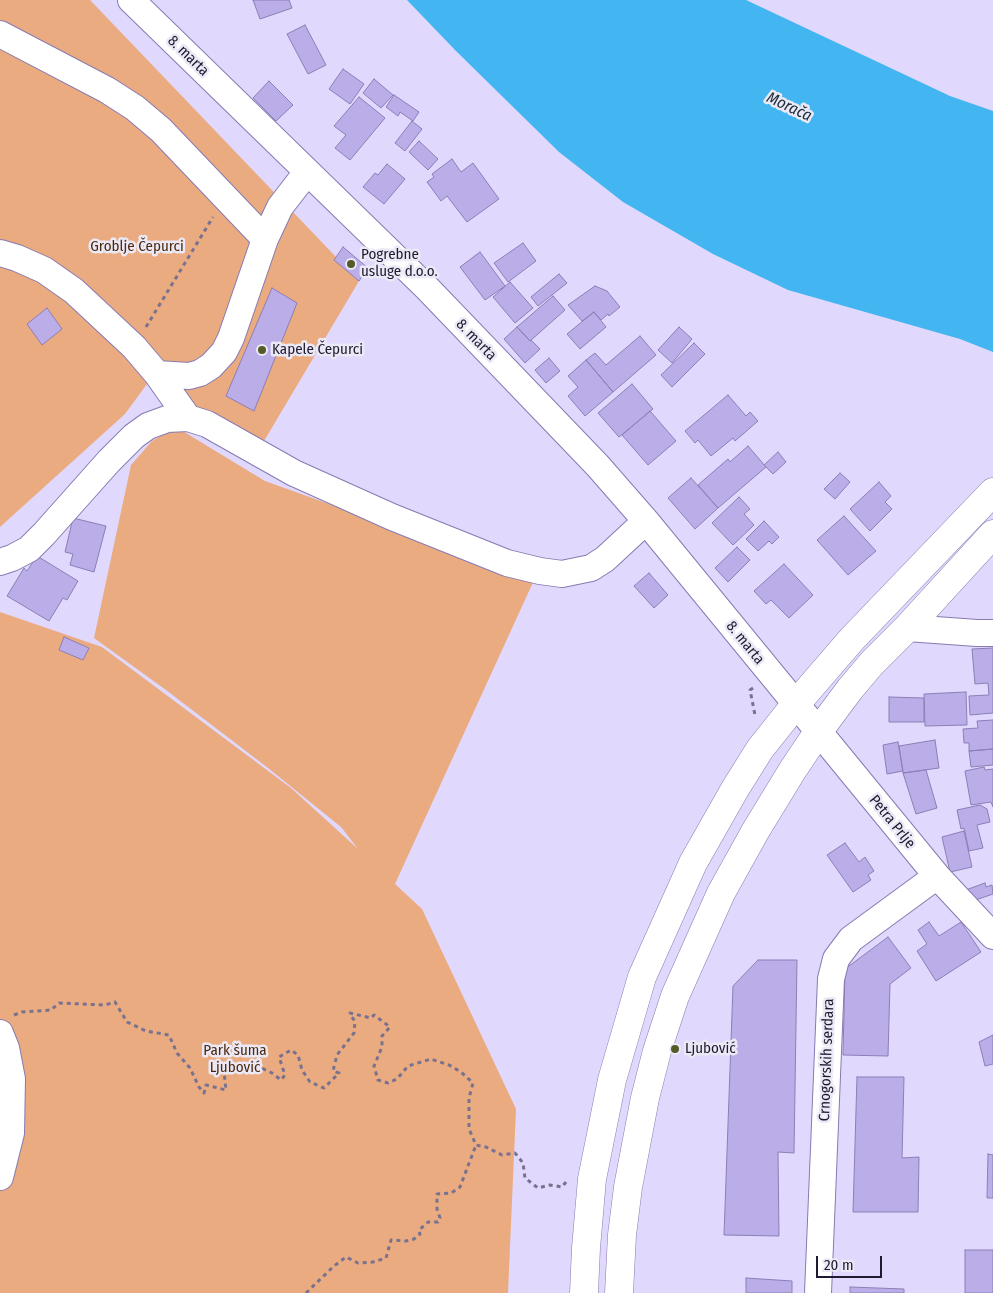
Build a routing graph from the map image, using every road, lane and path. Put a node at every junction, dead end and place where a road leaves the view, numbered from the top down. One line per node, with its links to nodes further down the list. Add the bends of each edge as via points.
1 (131, 0): 3 (street, 8. marta)
2 (0, 34): 4 (street, via 135,108 161,130)
3 (307, 172): 5 (street, via 280,207); 11 (street, 8. marta, via 428,289 598,466)
4 (225, 197): 5 (street); 7 (path)
5 (265, 239): 8 (street, via 224,352 211,366 189,376)
6 (0, 253): 7 (street, via 44,270 74,291)
7 (134, 347): 8 (street)
8 (157, 374): 9 (street)
9 (188, 418): 11 (street, via 207,424 294,473 392,517 507,563 540,571 562,574 591,568); 13 (street, via 167,419 134,436 29,549)
10 (986, 499): 16 (main road, via 852,639)
11 (646, 521): 16 (street, 8. marta)
12 (993, 534): 14 (main road)
13 (0, 562)
14 (907, 628): 15 (street); 17 (main road, via 872,662)
15 (993, 633)
16 (795, 704): 17 (street, Petra Prlje); 25 (main road, via 760,749 693,863 642,977 621,1044 601,1127 592,1179)
17 (818, 732): 18 (street, Petra Prlje); 26 (main road, via 756,830 721,893 675,996 657,1051 635,1143 622,1235)
18 (937, 876): 19 (street, Petra Prlje); 27 (street, Crnogorskih serdara, via 851,939 836,959 831,979)
19 (993, 936)
20 (4, 1025): 21 (path, via 22,1012 51,1010 59,1003 105,1005 115,1002 127,1022 146,1031 169,1035 204,1093 206,1085 226,1090 224,1072 257,1066 281,1080 285,1075 279,1057 291,1050 298,1055 310,1082 324,1088 339,1073 333,1071 337,1055 354,1033 355,1021 350,1013 371,1018 374,1015 390,1027 382,1036 382,1047 374,1066 378,1080 388,1083 397,1079 408,1066 431,1059 461,1072 473,1083 468,1098 469,1129); 22 (street, via 12,1079 11,1133)
21 (476, 1145): 23 (path, via 502,1155 515,1153 523,1163 525,1178 538,1188 550,1185 562,1188); 24 (path, via 460,1186 451,1193 437,1194 438,1222 428,1222 414,1239 391,1240 386,1258 358,1263 346,1257)
22 (0, 1177)
23 (567, 1181)
24 (306, 1293)
25 (584, 1293)
26 (619, 1293)
27 (818, 1293)

